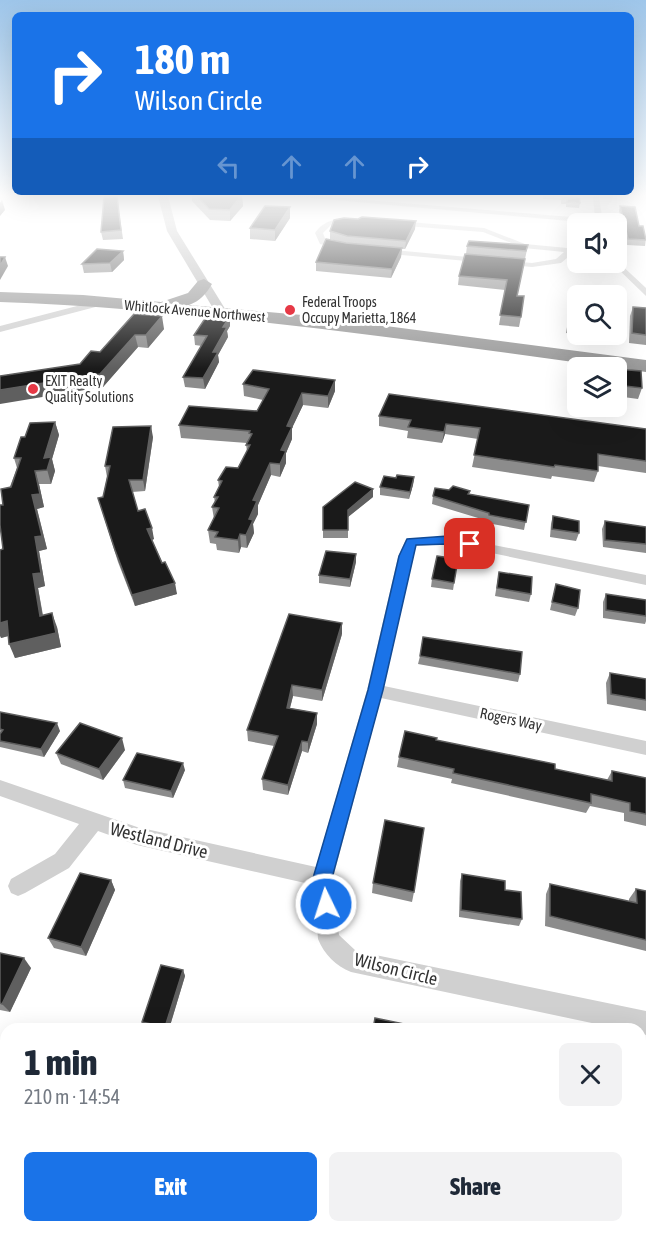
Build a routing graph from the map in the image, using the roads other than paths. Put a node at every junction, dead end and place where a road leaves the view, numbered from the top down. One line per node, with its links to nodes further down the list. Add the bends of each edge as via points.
1 (186, 254): 7 (street)
2 (410, 254): 5 (street)
3 (542, 254): 5 (street)
4 (567, 255): 5 (street)
5 (541, 265)
6 (627, 273): 8 (street)
7 (204, 284): 12 (highway, via 193,298); 13 (street)
8 (646, 293)
9 (0, 297): 11 (highway, Whitlock Avenue Northwest)
10 (0, 302): 11 (highway, Whitlock Avenue Northwest)
11 (100, 303): 12 (highway, Whitlock Avenue Northwest); 14 (street)
12 (148, 306): 13 (highway, Whitlock Avenue Northwest)
13 (221, 312): 15 (highway, Whitlock Avenue Northwest)
14 (0, 329)
15 (646, 366)
16 (646, 580): 17 (street, Wilson Circle, via 448,540 411,542)
17 (375, 690): 18 (street, Rogers Way); 21 (street, Wilson Circle)
18 (646, 748)
19 (0, 788): 20 (street, Westland Drive)
20 (93, 822): 21 (street, Westland Drive, via 137,836); 22 (street, via 62,861)
21 (322, 878): 23 (street, Wilson Circle, via 329,939 351,961)
22 (18, 886)
23 (646, 1023)

